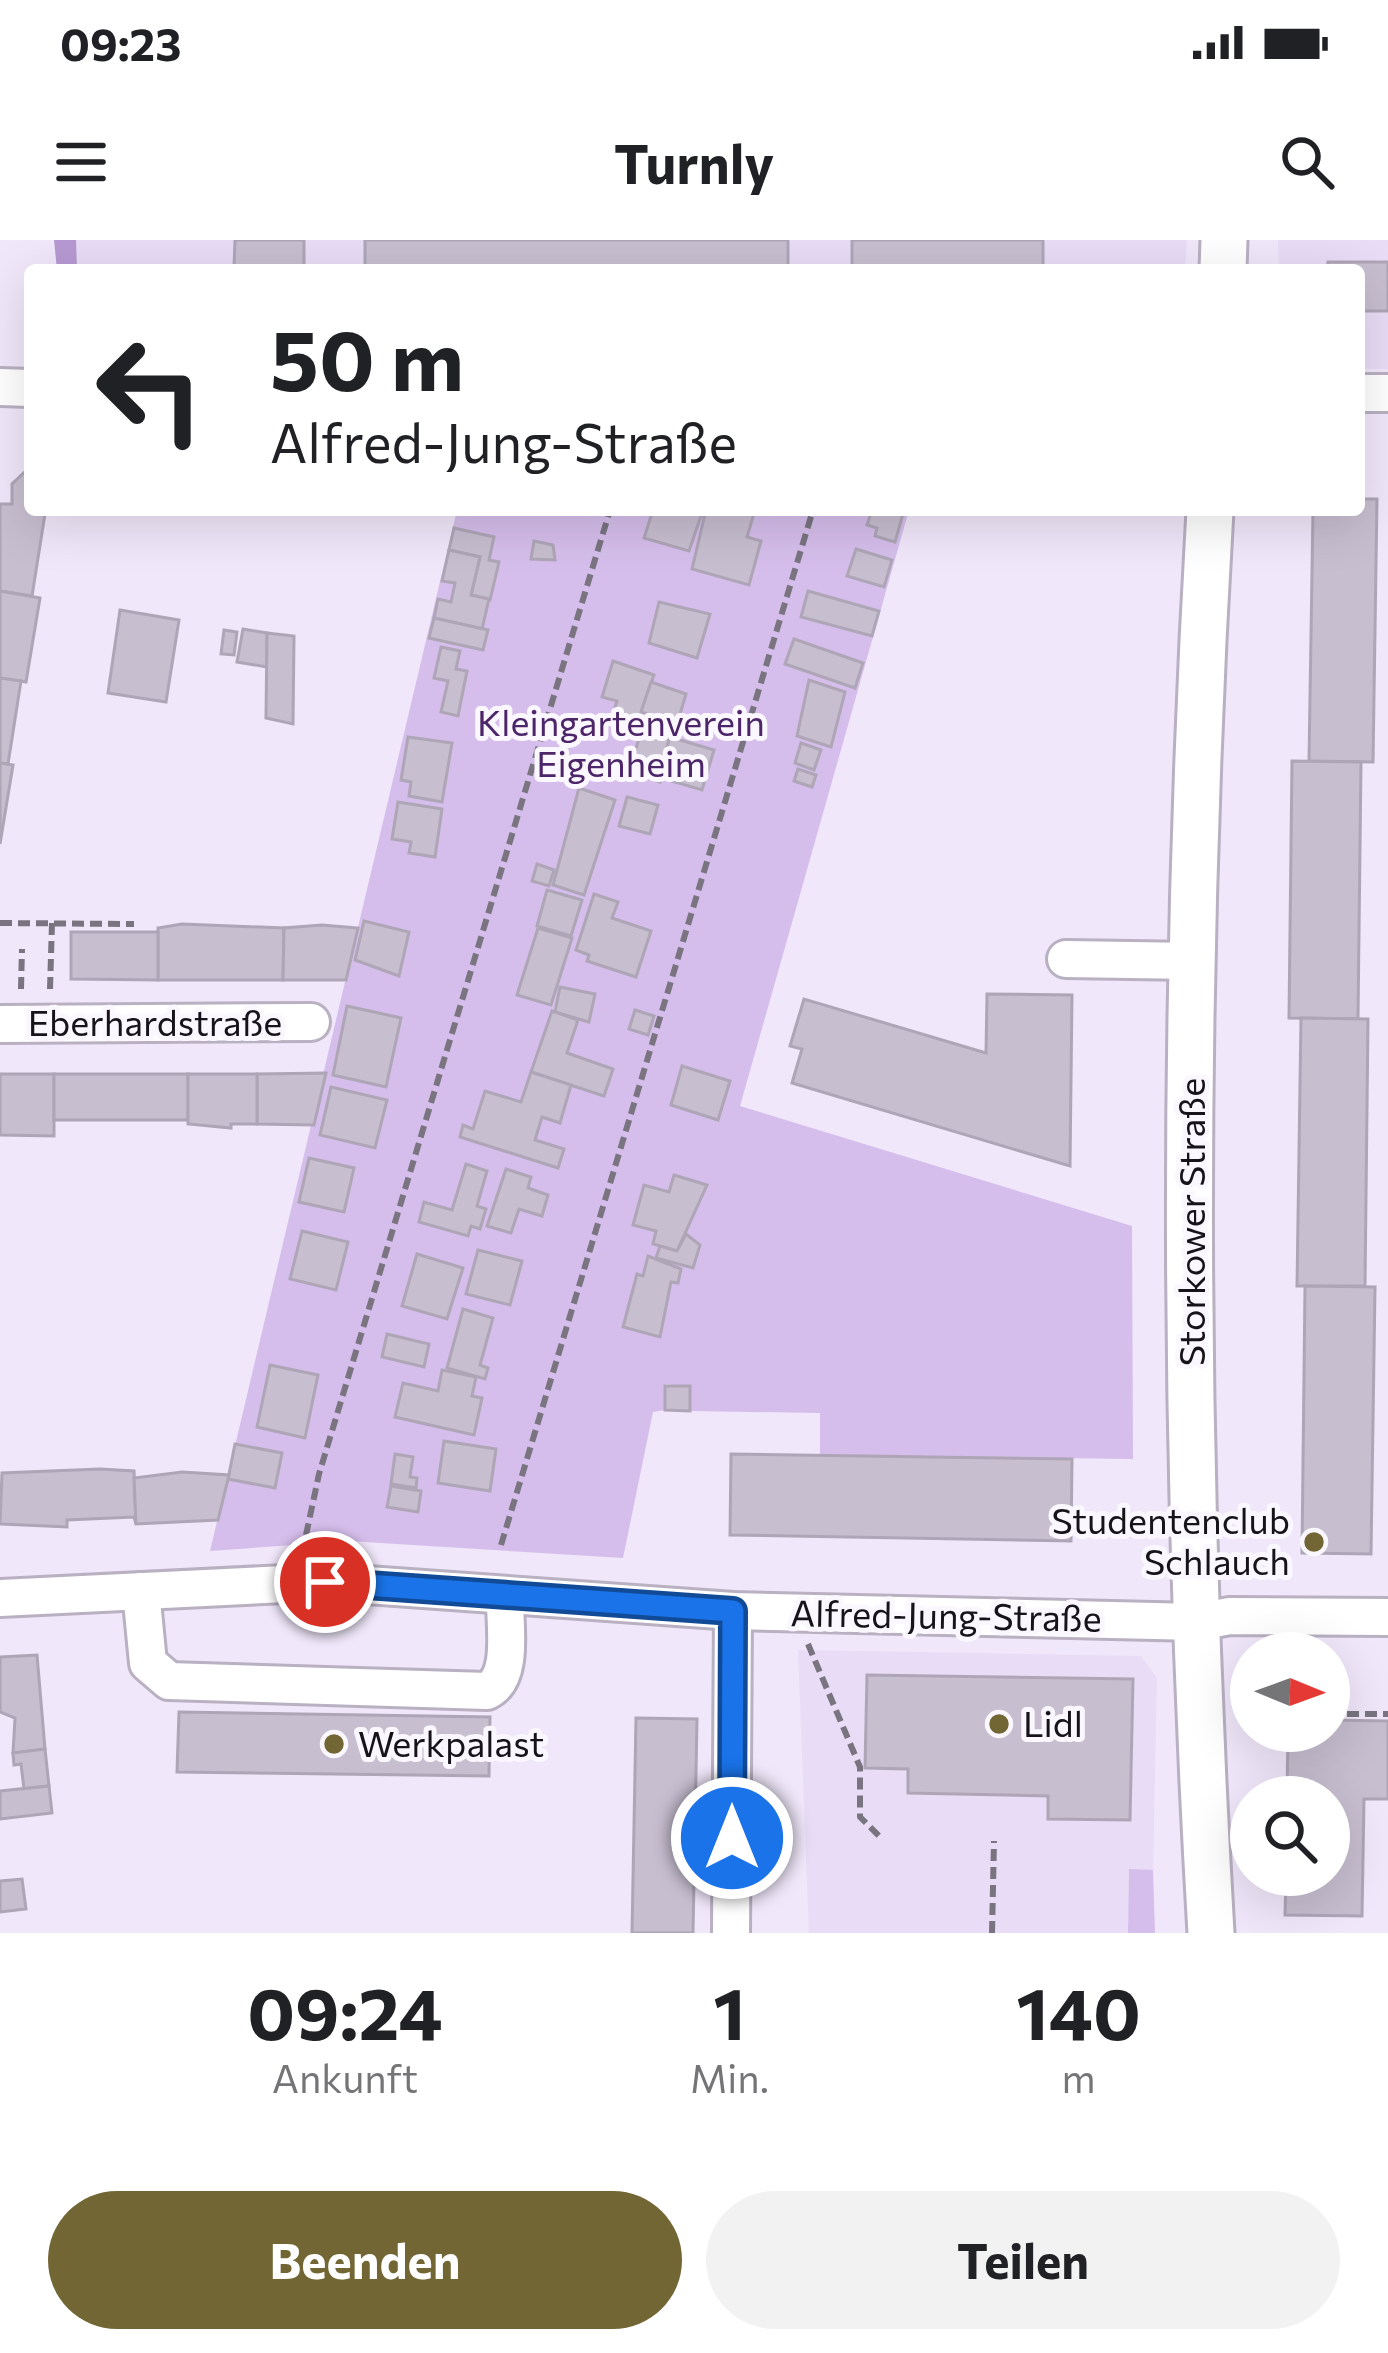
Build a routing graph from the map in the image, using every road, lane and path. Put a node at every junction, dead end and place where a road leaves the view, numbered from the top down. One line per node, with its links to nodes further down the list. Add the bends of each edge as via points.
1 (608, 516): 14 (path)
2 (811, 516): 15 (path)
3 (1210, 516): 9 (main road, Storkower Straße)
4 (0, 922): 5 (path)
5 (52, 923): 6 (path); 11 (path)
6 (134, 924)
7 (22, 949): 10 (path)
8 (1066, 959): 9 (street)
9 (1194, 961): 21 (main road, Storkower Straße)
10 (21, 989)
11 (50, 989)
12 (311, 1022): 13 (street, Eberhardstraße)
13 (0, 1024)
14 (306, 1535)
15 (501, 1546)
16 (141, 1591): 17 (street, Alfred-Jung-Straße, via 325,1582); 17 (street, via 148,1663 169,1681 487,1690 504,1671); 18 (street, Alfred-Jung-Straße)
17 (505, 1595): 19 (street, Alfred-Jung-Straße)
18 (0, 1598)
19 (733, 1611): 21 (street, Alfred-Jung-Straße); 27 (street)
20 (1388, 1617): 21 (street, Alfred-Jung-Straße)
21 (1197, 1622): 29 (main road, Storkower Straße)
22 (808, 1644): 25 (path, via 860,1767 860,1816)
23 (1350, 1714): 24 (path)
24 (1388, 1714)
25 (881, 1838)
26 (994, 1841): 28 (path)
27 (731, 1933)
28 (992, 1933)
29 (1210, 1933)

